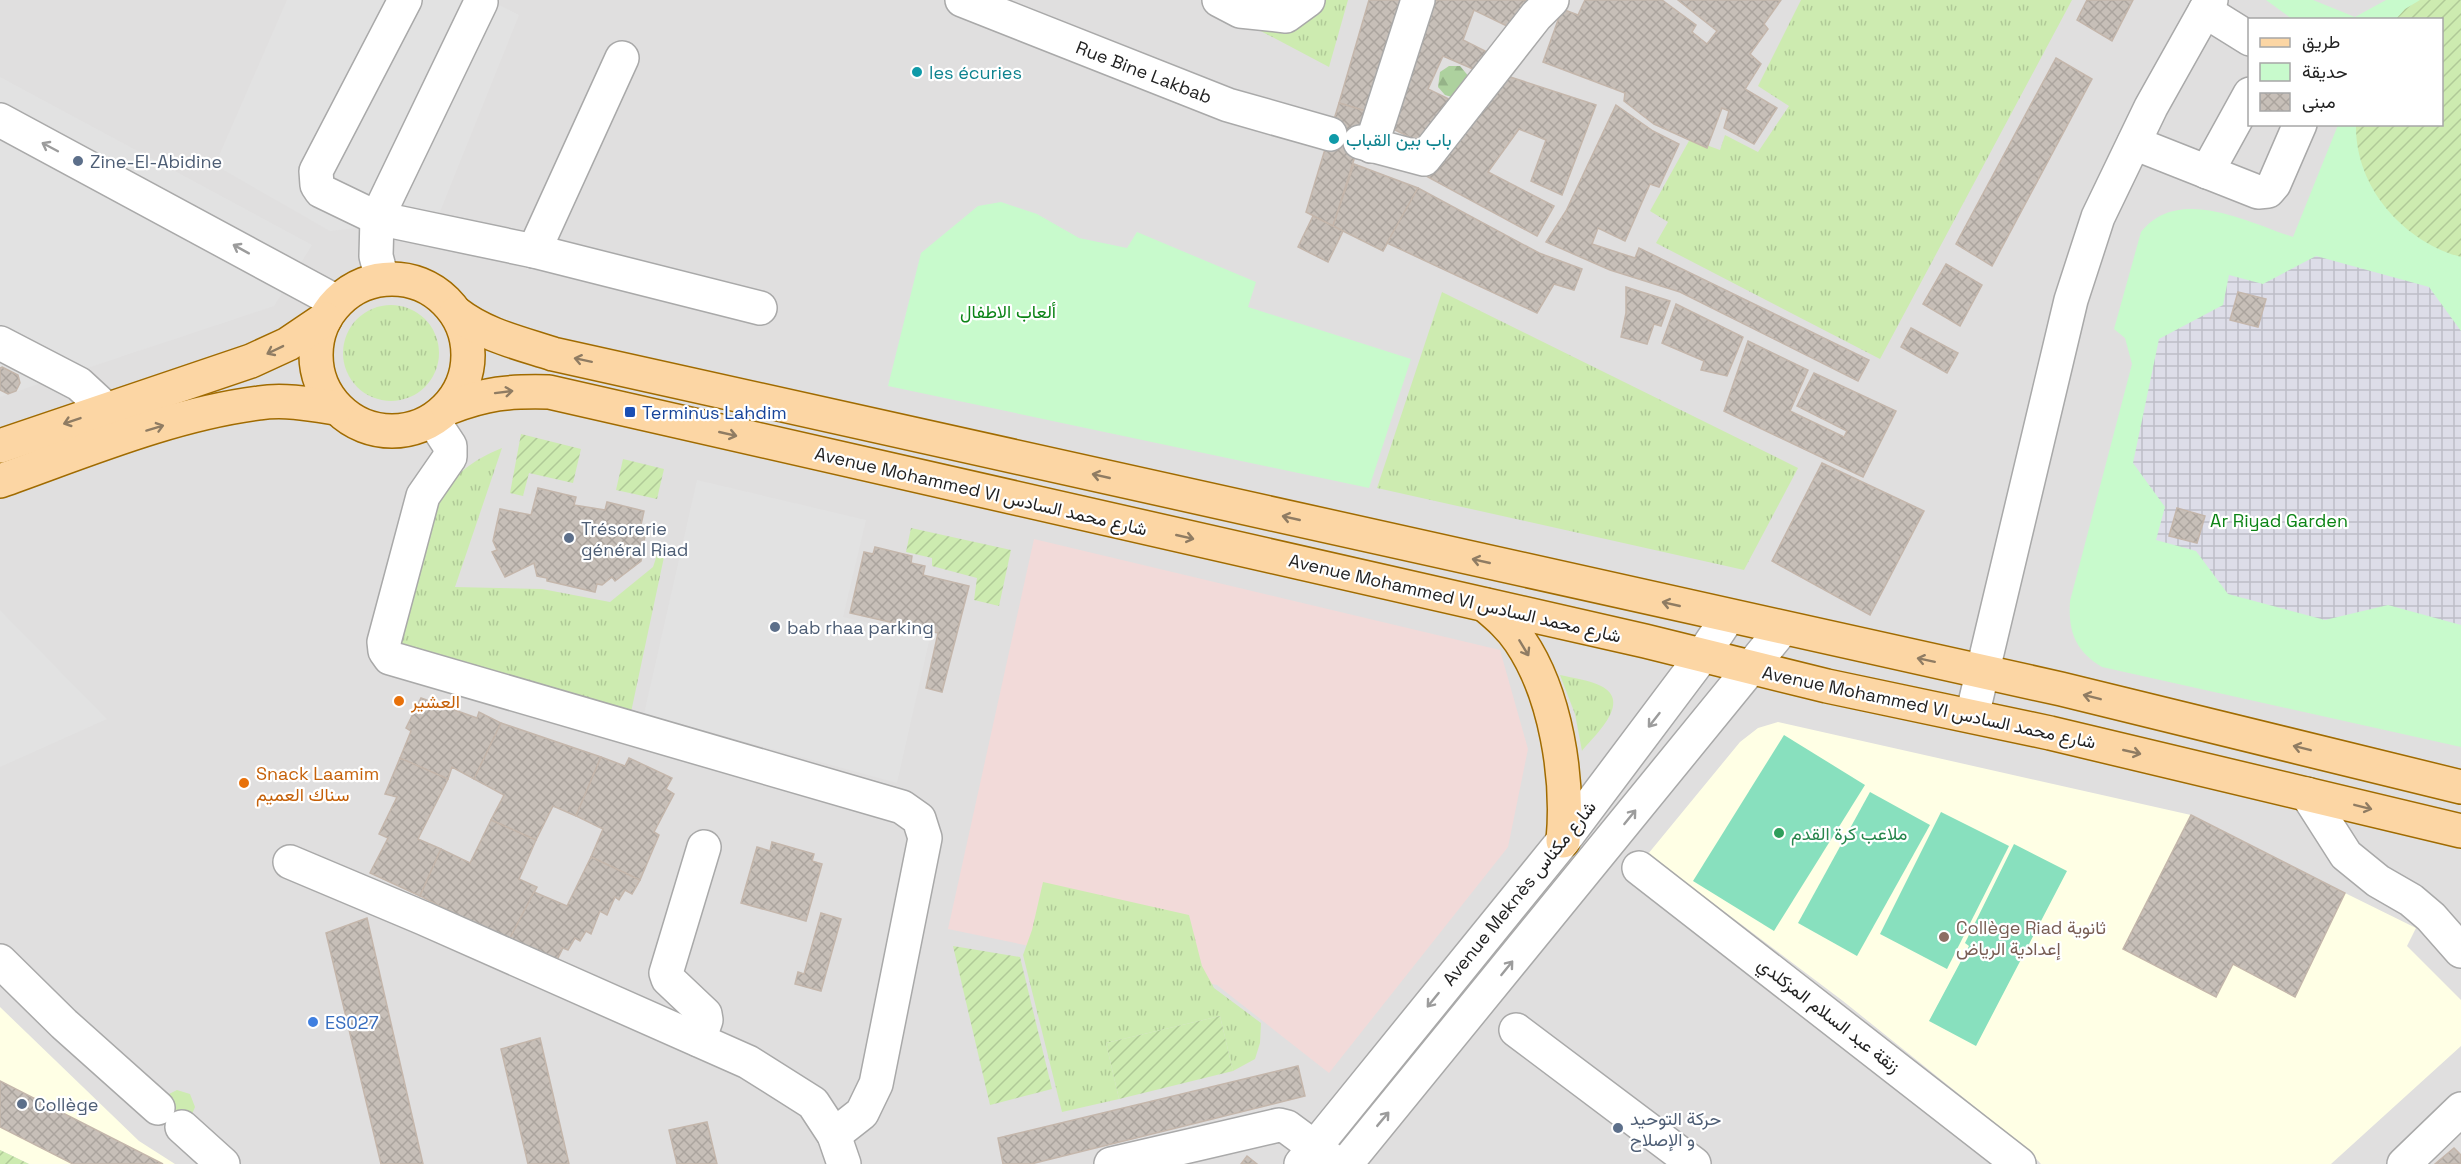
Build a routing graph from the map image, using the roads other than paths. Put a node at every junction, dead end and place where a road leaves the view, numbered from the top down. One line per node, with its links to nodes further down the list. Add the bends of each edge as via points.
1 (405, 0): 17 (street, via 316,171 321,191)
2 (962, 0): 14 (street, Rue Bine Lakbab, via 1228,105)
3 (1219, 0): 4 (street, via 1240,11 1286,16)
4 (1308, 0)
5 (1418, 0): 14 (street)
6 (1552, 0): 14 (street, Rue Bine Lakbab, via 1424,159)
7 (481, 2): 17 (street)
8 (2208, 5): 9 (street); 15 (street)
9 (2248, 37)
10 (622, 58): 18 (street)
11 (2248, 98): 16 (street)
12 (0, 120): 21 (street, one-way to 12, via 292,277)
13 (2299, 126): 16 (street, via 2268,190 2258,192)
14 (1354, 141)
15 (2134, 143): 16 (street); 34 (street, via 2098,217 2071,300)
16 (2207, 172)
17 (377, 218): 18 (street); 19 (street, via 375,248)
18 (534, 251): 20 (street)
19 (382, 279): 21 (main road, via 368,282); 22 (main road, via 424,285)
20 (760, 308)
21 (331, 311): 24 (main road, via 317,342 316,365 323,388); 25 (main road, one-way to 25, via 288,344 251,361)
22 (456, 313): 26 (main road, via 466,336 469,362 462,387); 30 (main road, one-way to 22, via 553,354 498,337 472,326)
23 (0, 343): 25 (street, via 80,384)
24 (336, 408): 26 (main road, via 365,428 390,432 416,429); 28 (main road, one-way to 24, via 102,444 222,410 260,402)
25 (106, 409): 27 (main road, one-way to 27)
26 (441, 414): 29 (main road, Avenue Mohammed VI شارع محمد السادس, one-way to 29, via 483,395 549,392); 50 (street, via 450,457 423,496 384,642 390,658 902,807 919,819 925,838 876,1084)
27 (0, 446)
28 (0, 481)
29 (1485, 605): 32 (main road, Avenue Mohammed VI شارع محمد السادس); 41 (main road, one-way to 41, via 1521,642 1540,681 1564,783)
30 (1728, 617): 31 (main road); 32 (street, Avenue Meknès شارع مكناس)
31 (1784, 628): 33 (street, Avenue Meknès شارع مكناس); 34 (main road, one-way to 31)
32 (1702, 656): 33 (main road, Avenue Mohammed VI شارع محمد السادس); 35 (street, Avenue Meknès شارع مكناس)
33 (1750, 669): 36 (street, Avenue Meknès شارع مكناس); 37 (main road, Avenue Mohammed VI شارع محمد السادس)
34 (1983, 672): 37 (street); 38 (main road, one-way to 34)
35 (1675, 692): 36 (street); 41 (street, Avenue Meknès شارع مكناس, one-way to 41)
36 (1718, 708): 54 (street, Avenue Meknès شارع مكناس, one-way to 36)
37 (1972, 716): 39 (main road, Avenue Mohammed VI شارع محمد السادس, one-way to 39)
38 (2461, 787)
39 (2307, 794): 40 (main road, Avenue Mohammed VI شارع محمد السادس, one-way to 40); 45 (street, via 2346,855 2431,917)
40 (2461, 831)
41 (1563, 841): 51 (street, Avenue Meknès شارع مكناس, one-way to 51)
42 (704, 847): 48 (street, via 666,973 705,1014)
43 (290, 862): 48 (street)
44 (1639, 867): 56 (street, زنقة عبد السلام المزكلدي)
45 (2461, 951)
46 (0, 961): 52 (street)
47 (1516, 1030): 55 (street)
48 (699, 1040): 50 (street, via 748,1062 813,1103)
49 (2457, 1121): 57 (street)
50 (839, 1150)
51 (1318, 1158): 53 (street, via 1287,1126 1271,1125)
52 (216, 1162)
53 (1111, 1164)
54 (1346, 1164)
55 (1694, 1164)
56 (2019, 1164)
57 (2404, 1164)

